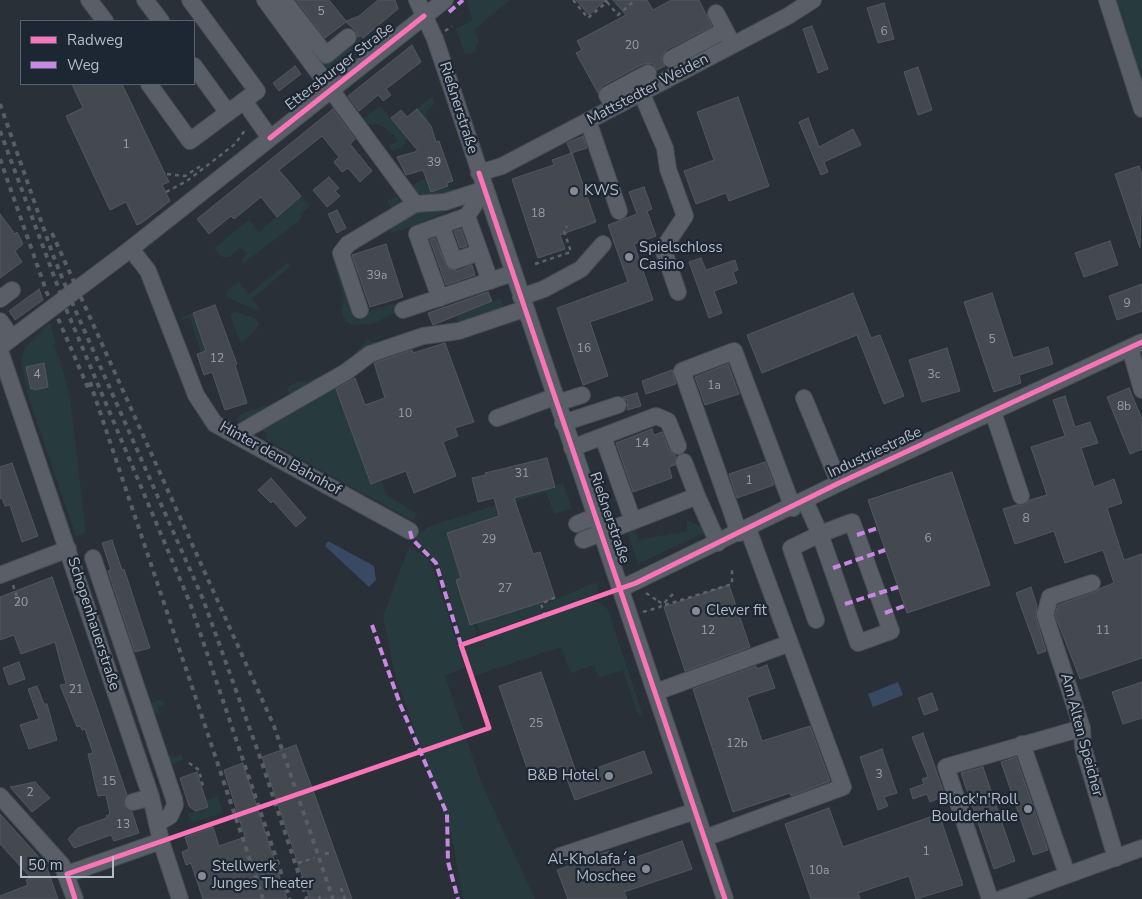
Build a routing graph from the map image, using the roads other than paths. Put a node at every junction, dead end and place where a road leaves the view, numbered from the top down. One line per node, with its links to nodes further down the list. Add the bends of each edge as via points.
1 (89, 0): 11 (street)
2 (146, 0): 12 (street)
3 (190, 0): 22 (street, via 256,91)
4 (417, 0): 10 (street, Rießnerstraße)
5 (445, 0): 10 (street, Ettersburger Straße)
6 (814, 0): 15 (street, Mattstedter Weiden)
7 (1106, 0): 24 (street)
8 (269, 5): 14 (street, via 285,2 326,55); 20 (street)
9 (716, 13): 13 (street)
10 (424, 16): 20 (street, Ettersburger Straße); 28 (street, Rießnerstraße, via 435,39)
11 (103, 20)
12 (160, 20)
13 (725, 30): 15 (street); 16 (street)
14 (348, 37)
15 (733, 45): 21 (street, Mattstedter Weiden)
16 (671, 59)
17 (195, 67): 25 (street)
18 (648, 73): 23 (street, via 607,95)
19 (150, 85): 25 (street, via 190,141)
20 (331, 90): 27 (street, Ettersburger Straße); 30 (street)
21 (642, 92): 23 (street, Mattstedter Weiden); 39 (street, via 665,148 668,169 685,216 663,248)
22 (244, 100): 25 (street); 27 (street)
23 (614, 107): 26 (street, Mattstedter Weiden)
24 (1142, 109)
25 (228, 113)
26 (588, 121): 28 (street, Mattstedter Weiden, via 502,166); 31 (street)
27 (270, 138): 35 (street, Ettersburger Straße)
28 (480, 173): 29 (street, Rießnerstraße)
29 (485, 190): 30 (street, via 444,202); 32 (street); 37 (street, Rießnerstraße)
30 (415, 204): 42 (street, via 348,244 341,253)
31 (619, 211)
32 (467, 216): 33 (street); 36 (street)
33 (441, 225): 36 (street, via 454,261); 40 (street, via 417,234)
34 (602, 244): 41 (street, via 580,269)
35 (131, 249): 45 (street, Ettersburger Straße); 55 (street, Hinter dem Bahnhof, via 148,271 196,395 215,424)
36 (480, 252): 38 (street)
37 (513, 273): 38 (street); 41 (street, Rießnerstraße)
38 (490, 281): 40 (street)
39 (678, 292)
40 (440, 298): 43 (street)
41 (523, 303): 50 (street, Rießnerstraße); 55 (street, via 459,331 424,336 370,354 346,372)
42 (360, 310)
43 (403, 310)
44 (0, 321): 45 (street, Schopenhauerstraße)
45 (4, 345): 73 (street, Schopenhauerstraße)
46 (1136, 345): 47 (street); 52 (street, Industriestraße)
47 (1142, 390)
48 (582, 394): 50 (street)
49 (804, 398): 60 (street)
50 (556, 400): 53 (street); 54 (street, Rießnerstraße)
51 (618, 405): 54 (street)
52 (993, 412): 60 (street, Industriestraße); 62 (street)
53 (497, 418)
54 (563, 423): 58 (street, Rießnerstraße)
55 (236, 435): 67 (street, Hinter dem Bahnhof)
56 (603, 437): 57 (street, via 656,416 668,421); 58 (street); 65 (street)
57 (678, 446)
58 (572, 448): 64 (street, Rießnerstraße)
59 (684, 462): 61 (street)
60 (839, 483): 63 (street, Industriestraße)
61 (697, 496): 65 (street); 72 (street)
62 (1021, 496)
63 (799, 504): 68 (street, Industriestraße); 68 (street, via 734,351 682,370); 70 (street)
64 (596, 516): 66 (street); 69 (street, Rießnerstraße)
65 (633, 521): 69 (street)
66 (577, 524)
67 (410, 531)
68 (744, 531): 72 (street, Industriestraße); 79 (street)
69 (601, 533): 71 (street); 77 (street, Rießnerstraße)
70 (820, 534): 70 (street, via 858,643 891,631 852,522); 78 (street, via 791,548)
71 (583, 540)
72 (718, 543): 77 (street, Industriestraße)
73 (68, 549): 75 (street); 83 (street, Schopenhauerstraße)
74 (93, 558): 87 (street, via 174,799 175,806 170,816)
75 (4, 574)
76 (1092, 583): 81 (street, Am Alten Speicher, via 1050,597 1045,616)
77 (620, 589): 80 (street, Rießnerstraße)
78 (816, 620)
79 (790, 643): 80 (street); 88 (street, via 843,787)
80 (656, 692): 86 (street, Rießnerstraße)
81 (1082, 728): 82 (street); 92 (street, Am Alten Speicher, via 1083,747)
82 (1022, 744): 94 (street); 99 (street, via 946,767)
83 (151, 797): 85 (street); 87 (street, Schopenhauerstraße)
84 (1, 799): 93 (street, via 55,856)
85 (133, 802)
86 (695, 811): 88 (street, Rießnerstraße); 91 (street)
87 (158, 823): 89 (street, Schopenhauerstraße)
88 (704, 838): 98 (street, Rießnerstraße)
89 (161, 842): 93 (street); 97 (street, Schopenhauerstraße)
90 (1142, 848): 92 (street)
91 (560, 856)
92 (1116, 858): 94 (street)
93 (67, 874): 96 (street)
94 (1067, 874): 95 (street)
95 (1022, 896): 100 (street)
96 (75, 899)
97 (180, 899)
98 (725, 899)
99 (990, 899)
100 (1001, 899)

